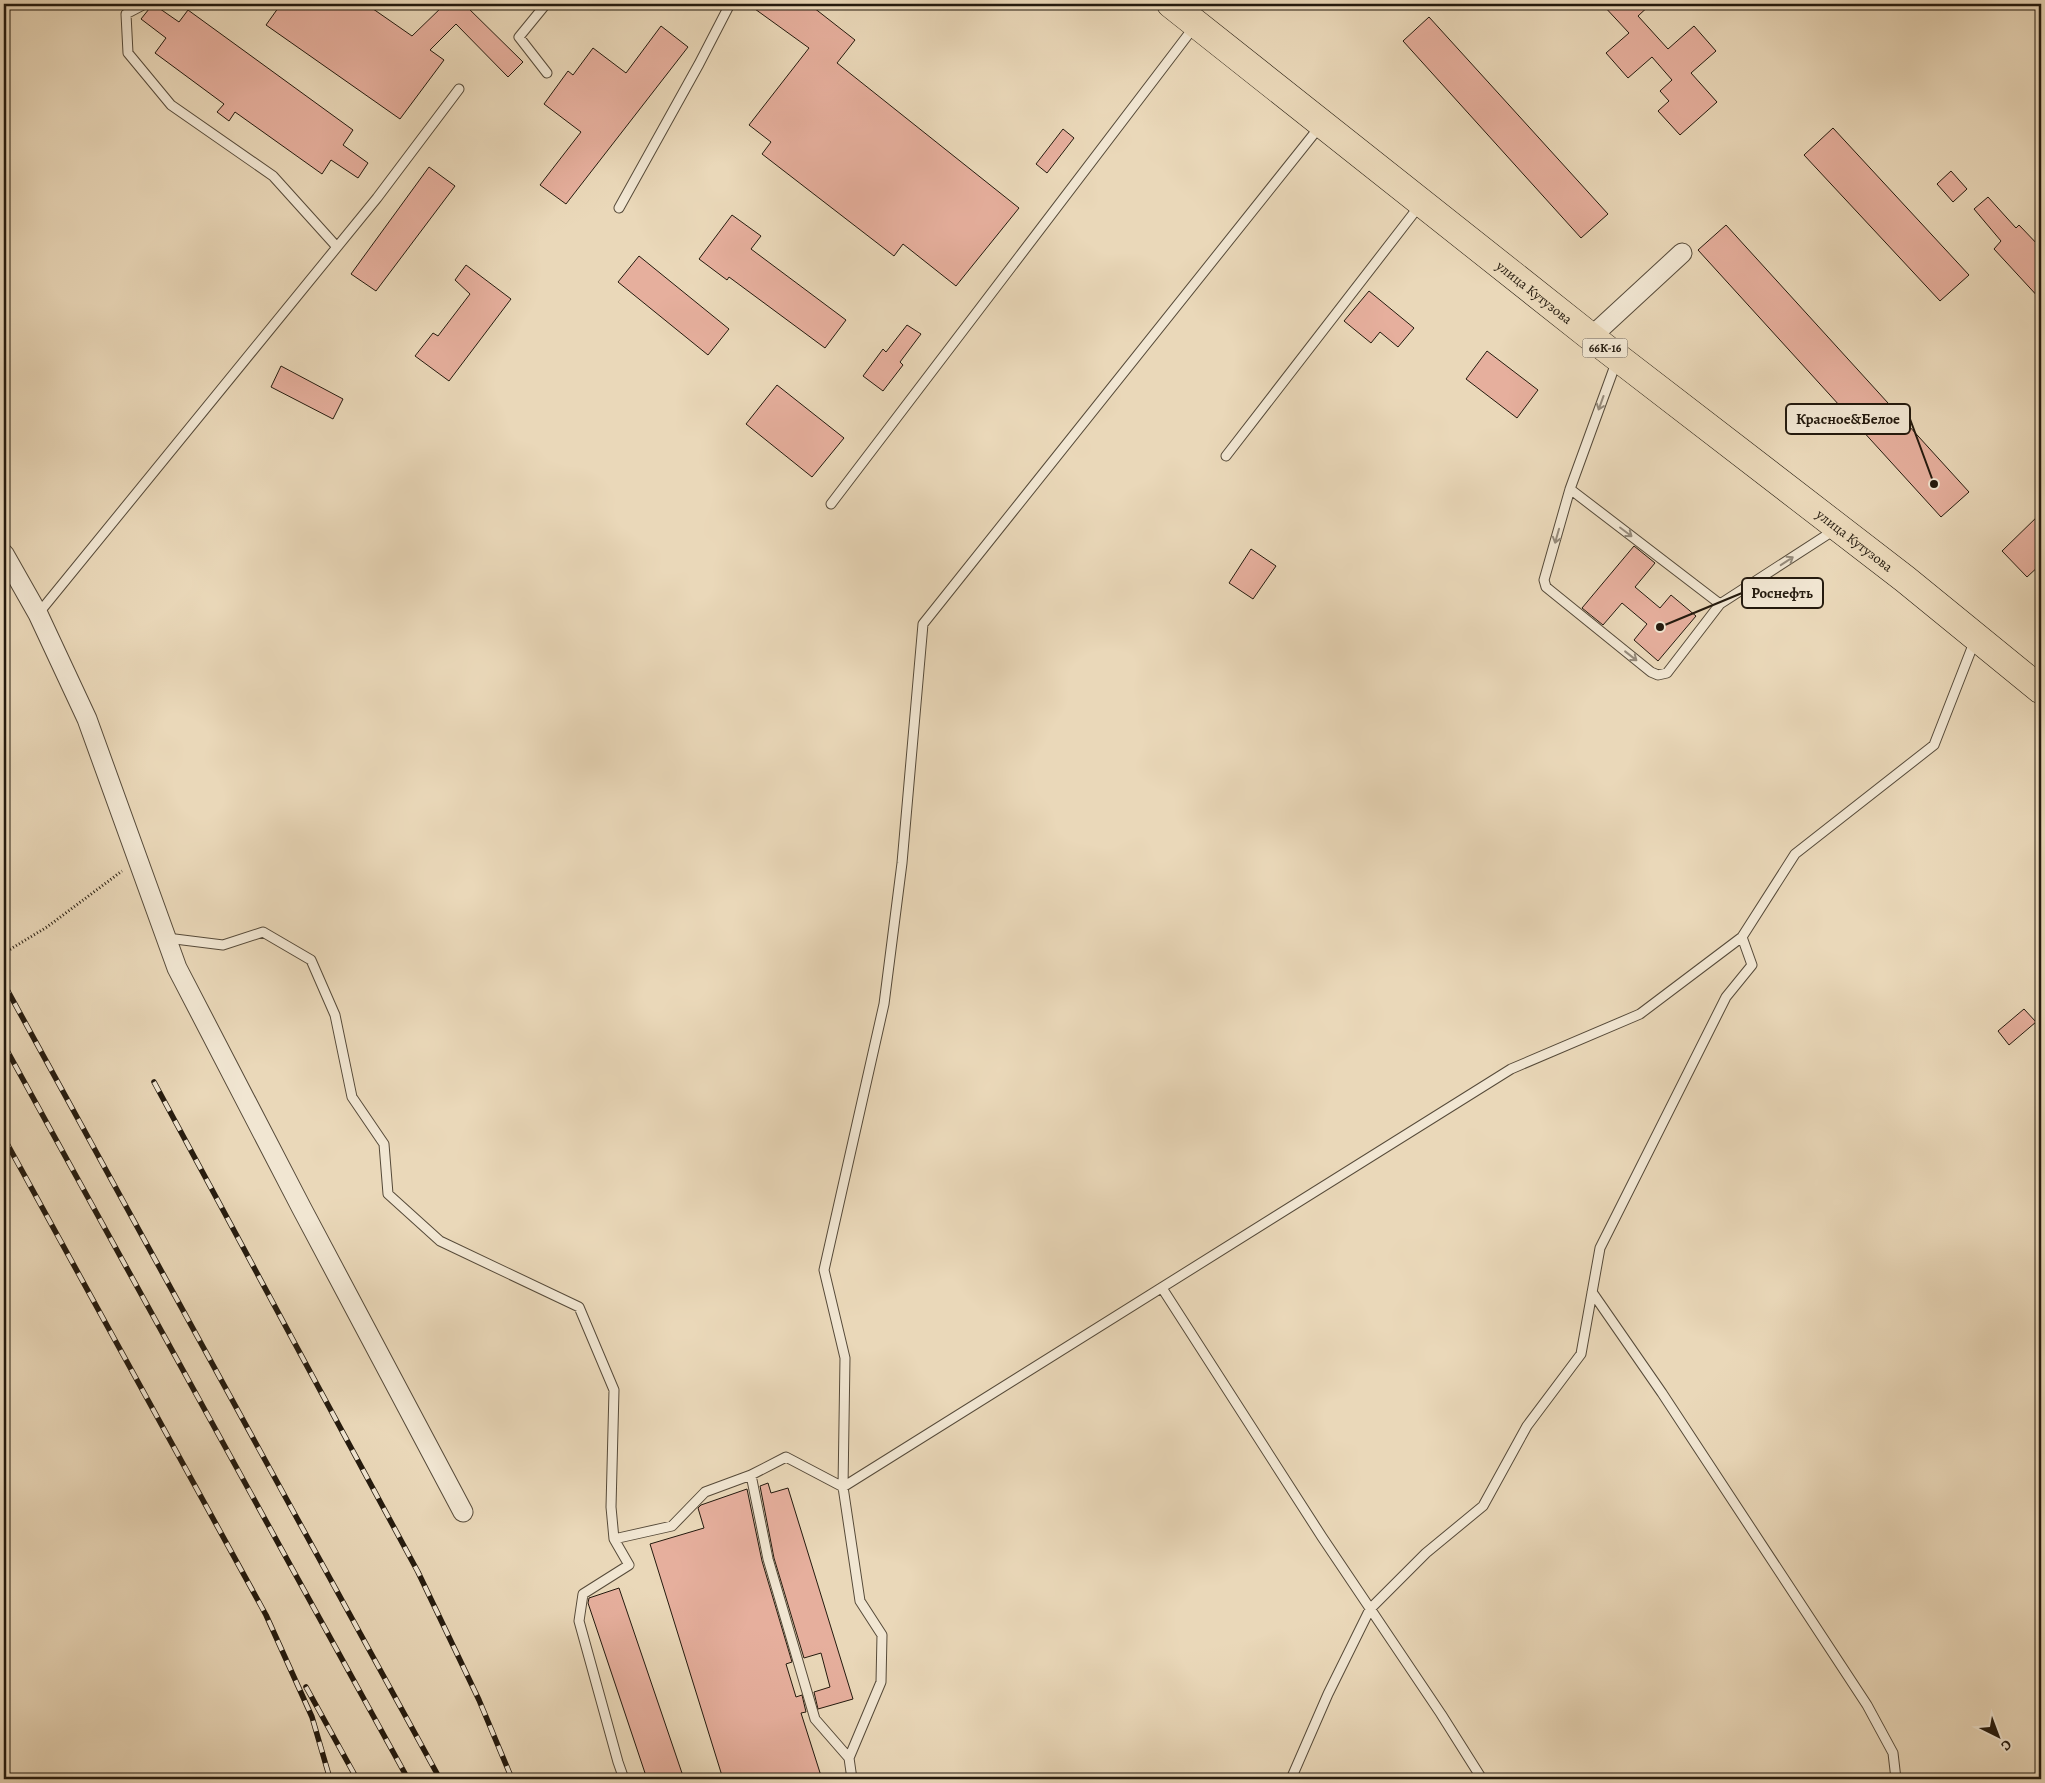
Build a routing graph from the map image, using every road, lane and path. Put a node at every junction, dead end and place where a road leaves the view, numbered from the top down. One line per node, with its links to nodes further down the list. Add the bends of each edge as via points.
1 (145, 4): 11 (lane, via 126,14 128,53 171,105 273,176)
2 (546, 4): 6 (lane, via 519,37)
3 (730, 4): 10 (lane)
4 (1171, 4): 5 (main road, улица Кутузова / 66К-16)
5 (1196, 25): 8 (main road, улица Кутузова / 66К-16); 17 (lane)
6 (547, 73)
7 (459, 89): 11 (lane)
8 (1322, 123): 9 (main road, улица Кутузова / 66К-16); 31 (lane, via 923,624 902,863 884,1004 824,1270 844,1358)
9 (1422, 202): 13 (main road, улица Кутузова / 66К-16); 15 (lane)
10 (619, 208)
11 (337, 247): 21 (lane)
12 (1682, 253): 13 (street)
13 (1591, 337): 14 (main road, улица Кутузова / 66К-16)
14 (1618, 358): 16 (lane, one-way to 16); 18 (main road, улица Кутузова / 66К-16)
15 (1226, 456)
16 (1570, 489): 20 (lane, one-way to 20); 20 (lane, one-way to 20, via 1544,580 1546,587 1651,672 1658,675 1667,673)
17 (831, 504)
18 (1838, 528): 20 (lane, one-way to 18); 22 (main road, улица Кутузова / 66К-16)
19 (4, 554): 21 (street)
20 (1720, 604)
21 (38, 614): 24 (street, via 87,719)
22 (1976, 638): 23 (main road, улица Кутузова / 66К-16); 25 (lane, via 1934,745 1795,854)
23 (2041, 690)
24 (138, 859): 26 (street); 27 (path, via 47,927)
25 (1742, 937): 28 (lane, via 1640,1014 1511,1069); 29 (lane, via 1752,965 1726,997 1600,1248)
26 (167, 938): 32 (street, via 177,968); 33 (lane, via 223,945 263,932 311,960 335,1015 352,1096 384,1144 388,1194 440,1241 579,1307 614,1390)
27 (4, 953)
28 (1162, 1288): 31 (lane); 34 (lane)
29 (1592, 1292): 34 (lane, via 1581,1354 1526,1426 1483,1506 1426,1553); 40 (lane, via 1867,1706 1893,1753)
30 (751, 1475): 31 (lane, via 786,1457); 33 (lane, via 705,1492 672,1526); 35 (lane, via 768,1559 815,1718)
31 (843, 1487): 35 (lane, via 860,1601 882,1635 881,1682)
32 (463, 1512)
33 (614, 1538): 36 (lane, via 629,1565 583,1594 579,1621)
34 (1370, 1609): 38 (lane); 39 (lane)
35 (849, 1758): 37 (lane)
36 (624, 1779)
37 (852, 1779)
38 (1291, 1779)
39 (1482, 1779)
40 (1896, 1779)

